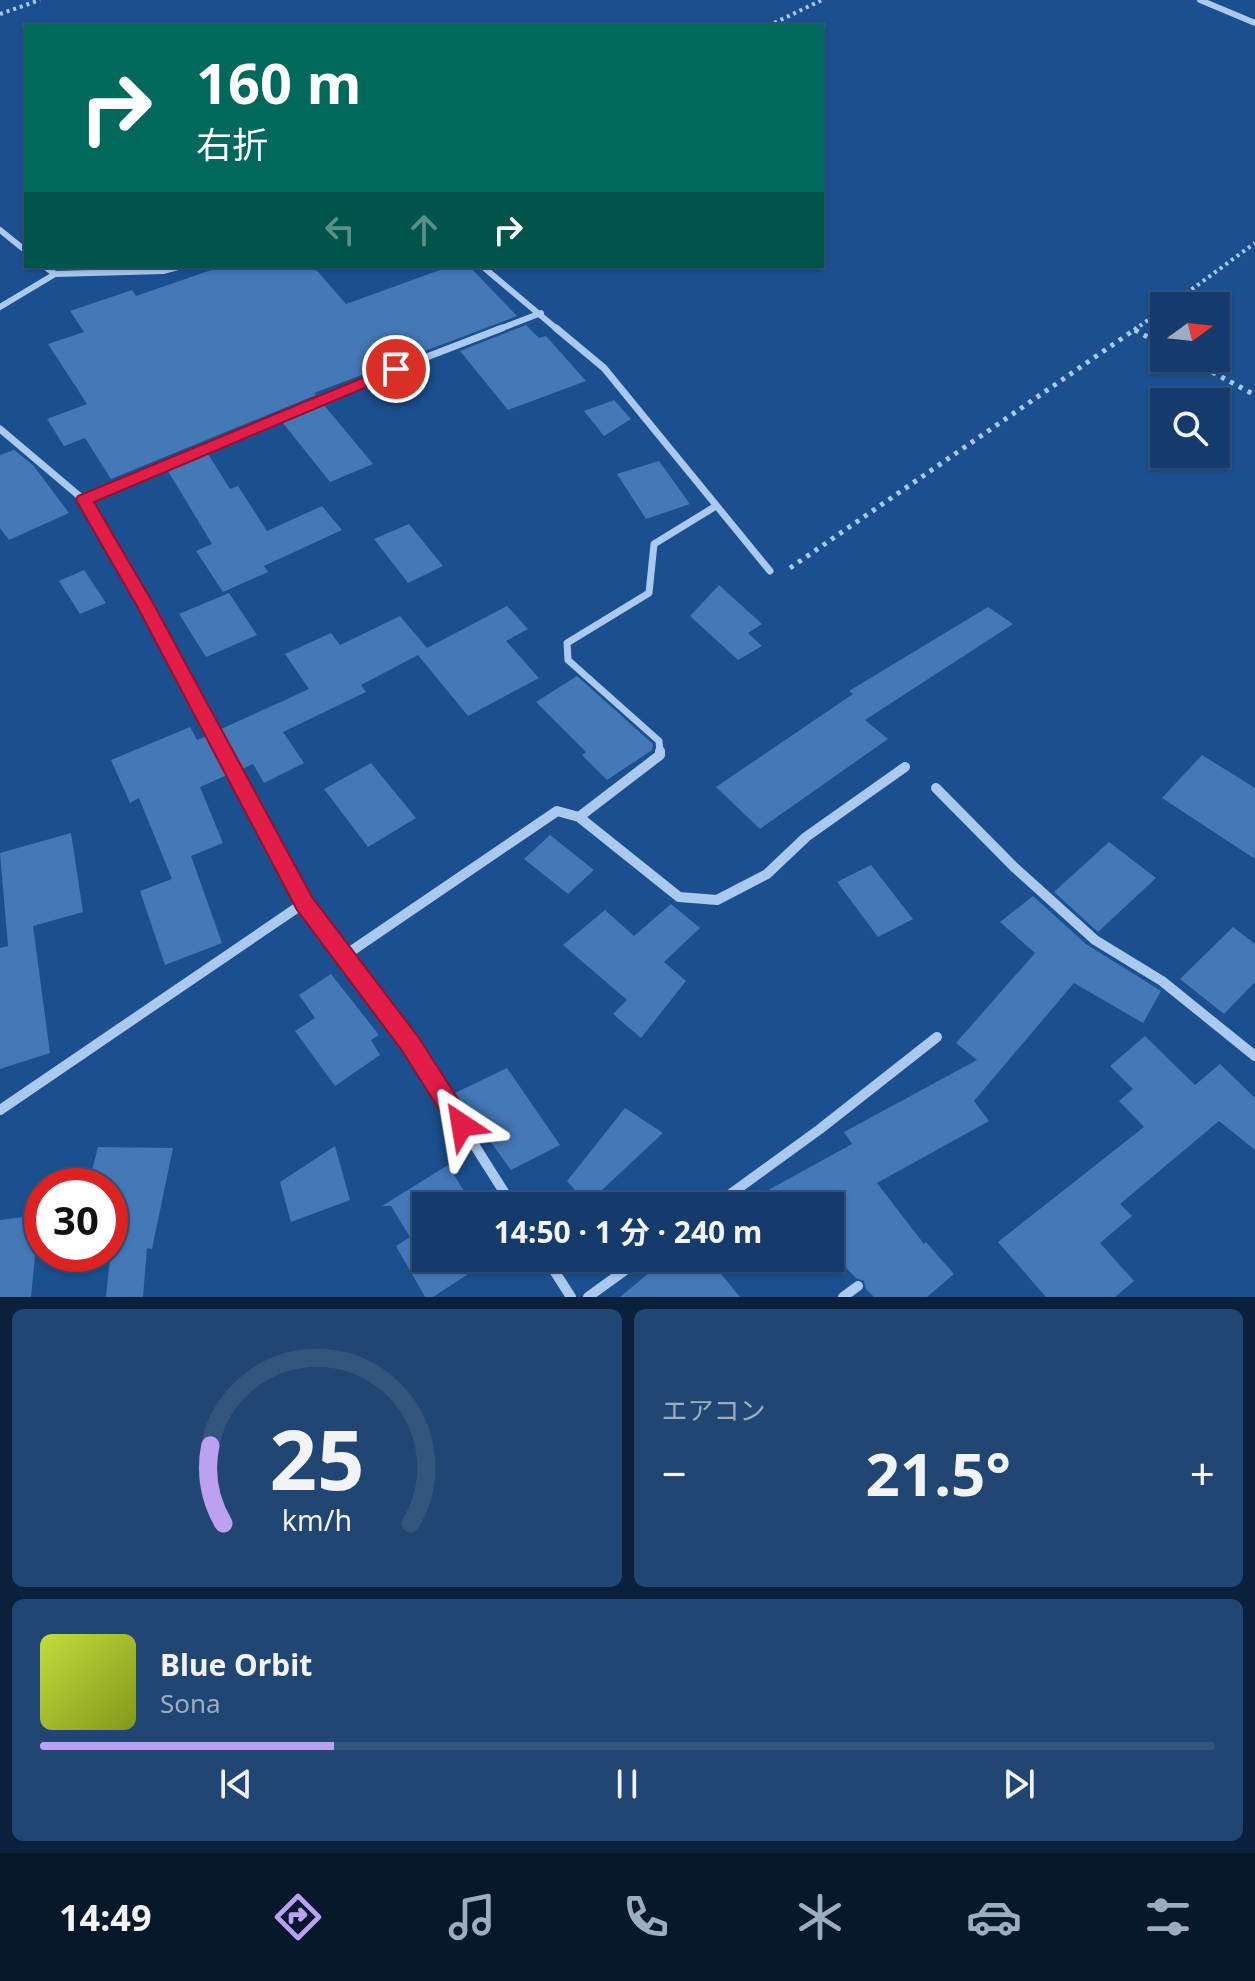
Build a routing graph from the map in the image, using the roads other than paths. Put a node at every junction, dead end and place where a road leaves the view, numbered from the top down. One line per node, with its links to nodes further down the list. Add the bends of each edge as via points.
1 (1200, 0): 2 (street)
2 (1255, 23)
3 (0, 230): 4 (street)
4 (24, 249)
5 (47, 268): 8 (street)
6 (174, 268): 8 (street)
7 (485, 268): 10 (street)
8 (55, 274): 9 (street)
9 (0, 307)
10 (541, 313): 12 (street); 13 (street, via 604,368)
11 (0, 429): 12 (street)
12 (84, 500): 18 (street)
13 (716, 506): 14 (street); 17 (street, via 654,544 649,593 567,643 568,660 659,741 660,755)
14 (770, 571)
15 (905, 767): 17 (street, via 806,837 767,874 717,900 679,897)
16 (936, 788): 21 (street, via 1095,940 1162,981)
17 (579, 817): 19 (street, via 557,811)
18 (304, 903): 19 (street); 22 (street)
19 (344, 956): 23 (street, via 411,1045)
20 (937, 1037): 24 (street)
21 (1255, 1056)
22 (0, 1110)
23 (504, 1192)
24 (733, 1192)
25 (555, 1272): 28 (street)
26 (623, 1272): 29 (street)
27 (858, 1286): 30 (street)
28 (571, 1297)
29 (588, 1297)
30 (843, 1297)

